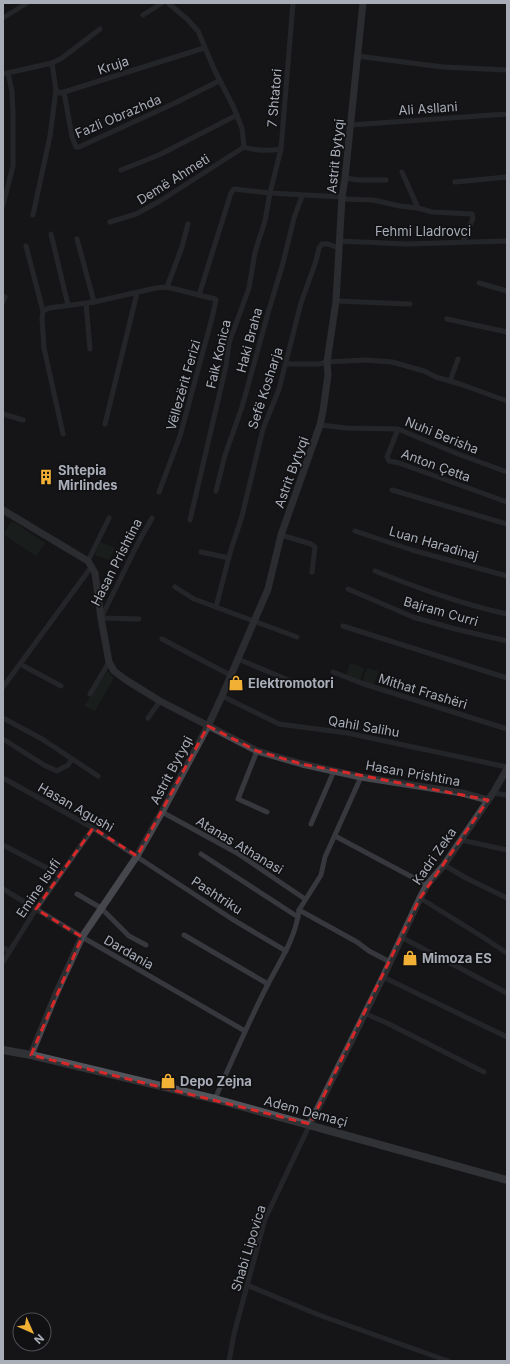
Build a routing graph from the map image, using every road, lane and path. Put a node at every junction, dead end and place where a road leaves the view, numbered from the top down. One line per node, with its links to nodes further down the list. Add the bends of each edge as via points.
1 (27, 3): 7 (street)
2 (162, 3): 6 (street)
3 (168, 3): 9 (street, via 198,31)
4 (293, 3): 21 (street, 7 Shtatori)
5 (363, 3): 10 (street, Astrit Bytyqi)
6 (143, 15)
7 (3, 18)
8 (100, 29): 11 (street, via 62,58)
9 (204, 48): 14 (street); 16 (street, Kruja)
10 (357, 56): 12 (street, via 443,67); 19 (street, Astrit Bytyqi)
11 (52, 62): 13 (street); 15 (street)
12 (507, 70)
13 (5, 73): 31 (street, via 12,91 13,166)
14 (219, 81): 16 (street, Fazli Obrazhda, via 79,147 76,147 72,137); 18 (street)
15 (56, 90): 16 (street); 33 (street, via 50,136)
16 (64, 92)
17 (507, 114): 19 (street, Ali Asllani)
18 (236, 115): 20 (street, via 242,128); 22 (street, via 159,155)
19 (351, 125): 25 (street, Astrit Bytyqi)
20 (244, 147): 21 (street, via 270,151); 34 (street, Demë Ahmeti, via 154,204 136,214)
21 (281, 149): 28 (street, 7 Shtatori)
22 (121, 170)
23 (402, 172): 32 (street)
24 (507, 177): 27 (street)
25 (346, 178): 26 (street); 30 (street, Astrit Bytyqi)
26 (386, 180)
27 (455, 182)
28 (270, 193): 29 (street); 46 (street, via 234,189 231,193); 77 (street, Faik Konica, via 249,288 229,343 226,366)
29 (302, 196): 30 (street); 71 (street, Haki Braha)
30 (342, 198): 32 (street, via 373,200); 40 (street, Astrit Bytyqi)
31 (3, 205)
32 (418, 208): 39 (street, via 432,212 472,214 473,218)
33 (33, 215)
34 (110, 222)
35 (188, 224): 43 (street)
36 (51, 234): 53 (street)
37 (77, 239): 50 (street)
38 (507, 241): 39 (street, Fehmi Lladrovci)
39 (463, 242): 40 (street, Fehmi Lladrovci)
40 (339, 245): 48 (street, Astrit Bytyqi); 60 (street, Sefë Kosharja, via 322,244 319,248 300,303)
41 (26, 246): 54 (street)
42 (479, 283): 44 (street)
43 (168, 288): 45 (street); 46 (street)
44 (507, 291)
45 (137, 293): 50 (street); 65 (street)
46 (199, 295): 72 (street, Vëllezërit Ferizi, via 216,300 180,436)
47 (3, 296): 49 (street)
48 (336, 301): 52 (street); 59 (street, Astrit Bytyqi)
49 (3, 302)
50 (94, 302): 51 (street)
51 (86, 303): 53 (street); 57 (street)
52 (410, 304)
53 (68, 305): 54 (street)
54 (43, 311): 68 (street, via 44,348)
55 (447, 319): 56 (street)
56 (507, 332)
57 (90, 349)
58 (458, 359): 61 (street)
59 (327, 362): 60 (street); 61 (street, via 392,362); 66 (street, Astrit Bytyqi, via 328,375)
60 (286, 364): 82 (street, Sefë Kosharja, via 263,429 242,516)
61 (450, 381): 62 (street)
62 (507, 401)
63 (3, 414): 64 (street)
64 (23, 420)
65 (105, 424)
66 (320, 425): 67 (street, Nuhi Berisha); 80 (street, Astrit Bytyqi)
67 (398, 429): 69 (street, Nuhi Berisha); 73 (street, Anton Çetta, via 387,457 390,461)
68 (63, 434)
69 (507, 472)
70 (392, 490): 78 (street)
71 (216, 491)
72 (159, 492)
73 (507, 502)
74 (3, 510): 83 (street, Hasan Prishtina)
75 (109, 518): 83 (street, Hasan Prishtina)
76 (152, 518): 91 (street, Hasan Prishtina)
77 (190, 520)
78 (507, 524)
79 (355, 530): 86 (street, Luan Haradinaj, via 412,550)
80 (281, 535): 85 (street, via 315,547); 93 (street, Astrit Bytyqi, via 268,589)
81 (201, 552): 82 (street)
82 (228, 558): 89 (street, Sefë Kosharja)
83 (90, 563): 91 (street, Hasan Prishtina, via 95,573); 100 (street)
84 (375, 571): 90 (street, via 479,608)
85 (312, 572)
86 (507, 576)
87 (175, 587): 89 (street, via 194,599)
88 (348, 589): 97 (street, Bajram Curri, via 412,617)
89 (216, 607): 93 (street)
90 (507, 614)
91 (101, 618): 92 (street, Hasan Prishtina); 99 (street, Hasan Prishtina)
92 (139, 619)
93 (254, 620): 95 (street); 98 (street, Astrit Bytyqi)
94 (343, 626): 103 (street)
95 (297, 637)
96 (162, 639): 102 (street)
97 (507, 641)
98 (238, 659): 102 (street, Astrit Bytyqi); 104 (street)
99 (109, 662): 107 (street); 109 (street, Hasan Prishtina, via 114,671)
100 (20, 664): 105 (street); 106 (street)
101 (333, 672): 113 (street, Mithat Frashëri)
102 (230, 675): 108 (street, Astrit Bytyqi)
103 (507, 678)
104 (293, 682)
105 (61, 686)
106 (3, 687)
107 (90, 694)
108 (222, 696): 112 (street, Astrit Bytyqi); 117 (street, Qahil Salihu, via 279,724 347,732)
109 (160, 701): 111 (street); 112 (street, Hasan Prishtina)
110 (3, 718): 116 (street)
111 (148, 718)
112 (208, 726): 115 (street, Hasan Prishtina); 125 (street, Astrit Bytyqi)
113 (507, 729)
114 (3, 739): 116 (street, via 57,771 68,765)
115 (257, 751): 118 (street, Hasan Prishtina); 126 (street, via 238,799)
116 (72, 759): 119 (street)
117 (507, 768): 122 (street, Kadri Zeka)
118 (334, 771): 120 (street, Hasan Prishtina); 127 (street)
119 (98, 776)
120 (361, 777): 124 (street, Hasan Prishtina, via 462,793); 129 (street)
121 (3, 778): 128 (street, Hasan Agushi)
122 (493, 793): 123 (street); 124 (street, Kadri Zeka)
123 (507, 795)
124 (488, 800): 130 (street, Kadri Zeka)
125 (162, 812): 134 (street, Astrit Bytyqi); 142 (street, Atanas Athanasi, via 237,853)
126 (266, 812)
127 (311, 824)
128 (93, 828): 134 (street, Hasan Agushi); 136 (street, Emine Isufi)
129 (335, 836): 137 (street); 142 (street, via 321,875)
130 (461, 840): 132 (street); 135 (street, Kadri Zeka)
131 (3, 845): 136 (street)
132 (507, 850)
133 (201, 854): 146 (street)
134 (137, 856): 143 (street, Astrit Bytyqi); 153 (street, Pashtriku, via 232,919)
135 (444, 864): 137 (street, Kadri Zeka); 141 (street)
136 (60, 875): 144 (street, Emine Isufi)
137 (427, 885): 140 (street, Kadri Zeka)
138 (3, 889): 144 (street, Dardania)
139 (76, 894): 143 (street)
140 (420, 898): 149 (street, Kadri Zeka); 154 (street)
141 (507, 898)
142 (305, 899): 145 (street)
143 (101, 908): 148 (street, Astrit Bytyqi); 150 (street, via 129,936)
144 (36, 909): 148 (street, Dardania); 152 (street, Emine Isufi)
145 (299, 910): 146 (street); 156 (street)
146 (298, 917): 153 (street)
147 (184, 935): 158 (street)
148 (82, 937): 161 (street, Dardania); 164 (street, Astrit Bytyqi)
149 (402, 937): 156 (street, Kadri Zeka); 159 (street)
150 (146, 945)
151 (3, 948): 152 (street)
152 (10, 951): 155 (street, Emine Isufi)
153 (286, 951): 158 (street)
154 (507, 953)
155 (3, 962)
156 (390, 962): 157 (street, Kadri Zeka)
157 (383, 977): 160 (street, Kadri Zeka); 162 (street)
158 (268, 984): 161 (street)
159 (507, 993)
160 (364, 1013): 165 (street); 167 (street, Kadri Zeka)
161 (245, 1031): 166 (street)
162 (507, 1037)
163 (3, 1050): 164 (main road, Adem Demaçi)
164 (30, 1055): 166 (main road, Adem Demaçi)
165 (484, 1072)
166 (215, 1099): 167 (main road, Adem Demaçi)
167 (310, 1124): 168 (main road, Adem Demaçi); 169 (street, Shabi Lipovica, via 265,1219)
168 (507, 1180)
169 (247, 1285): 170 (street, Shabi Lipovica); 171 (street, via 319,1315)
170 (229, 1361)
171 (448, 1361)

